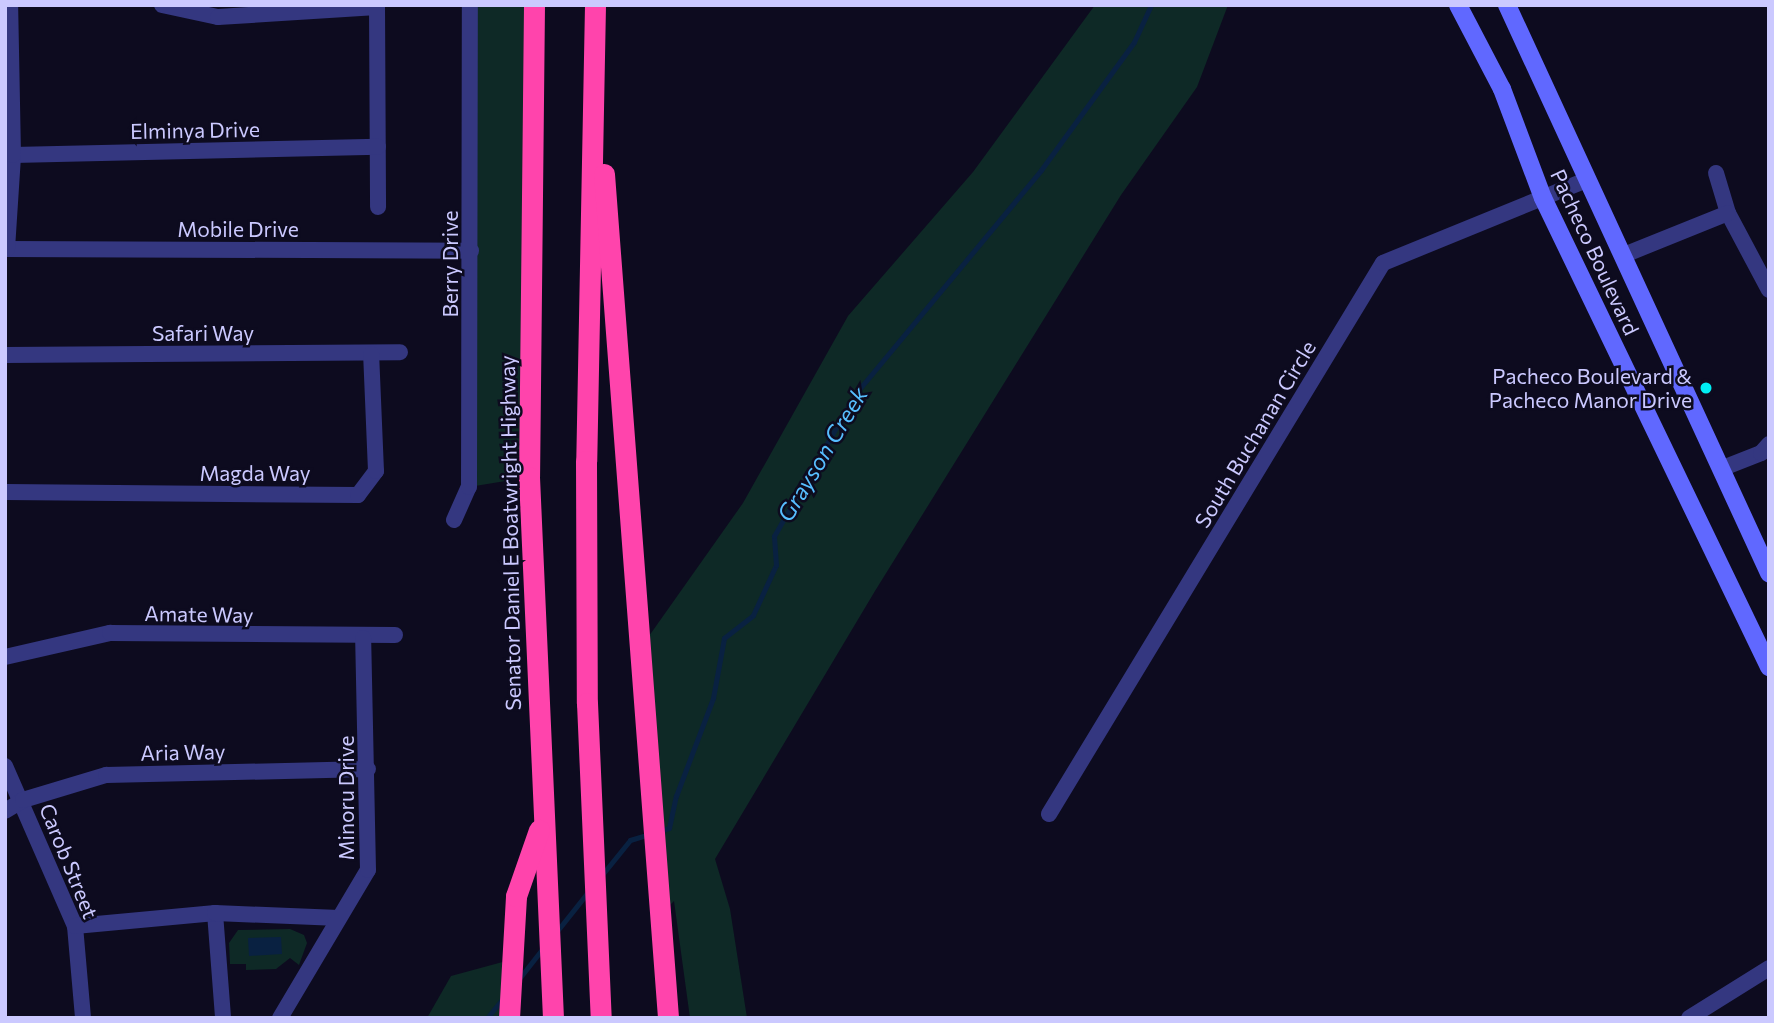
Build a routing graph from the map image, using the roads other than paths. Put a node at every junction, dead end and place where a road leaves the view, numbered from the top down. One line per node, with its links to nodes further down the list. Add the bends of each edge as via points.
1 (10, 5): 11 (street)
2 (163, 5): 8 (street, via 218,17)
3 (470, 5): 18 (street, Berry Drive)
4 (534, 5): 38 (highway, Senator Daniel E Boatwright Highway, via 529,477)
5 (595, 5): 9 (highway)
6 (1458, 5): 14 (main road, Pacheco Boulevard, via 1502,89)
7 (1507, 5): 13 (main road, Pacheco Boulevard, via 1542,73)
8 (377, 6): 10 (street)
9 (595, 82): 48 (highway, via 586,461 587,703); 49 (highway, via 618,314 637,653)
10 (377, 147): 11 (street, Elminya Drive); 15 (street)
11 (13, 155): 17 (street)
12 (1716, 173): 16 (street)
13 (1586, 180): 14 (street, South Buchanan Circle); 19 (main road, Pacheco Boulevard)
14 (1543, 198): 32 (main road, Pacheco Boulevard); 37 (street, South Buchanan Circle, via 1383,263)
15 (378, 207)
16 (1728, 214): 19 (street); 20 (street)
17 (6, 249): 18 (street, Mobile Drive)
18 (471, 251): 27 (street, Berry Drive, via 469,487)
19 (1624, 255): 25 (main road, Pacheco Boulevard)
20 (1769, 290)
21 (400, 352): 22 (street, Safari Way)
22 (370, 354): 23 (street, Safari Way); 26 (street, Magda Way, via 376,471 358,495)
23 (5, 355)
24 (1769, 444): 25 (street, via 1761,453)
25 (1723, 468): 28 (main road, Pacheco Boulevard)
26 (5, 492)
27 (454, 520)
28 (1769, 573)
29 (395, 635): 30 (street, Amate Way)
30 (363, 638): 31 (street, Amate Way, via 110,633); 34 (street, Minoru Drive)
31 (5, 657)
32 (1769, 667)
33 (5, 766): 35 (street, Carob Street)
34 (368, 769): 35 (street, Aria Way, via 106,775); 40 (street, Minoru Drive, via 368,870)
35 (23, 800): 36 (street, Aria Way); 41 (street, Carob Street)
36 (5, 811)
37 (1049, 814)
38 (543, 818): 46 (highway, via 516,896); 47 (highway, Senator Daniel E Boatwright Highway)
39 (215, 914): 40 (street); 41 (street); 44 (street)
40 (339, 918): 45 (street, Minoru Drive)
41 (75, 926): 43 (street, Carob Street)
42 (1769, 968): 50 (street)
43 (83, 1018)
44 (223, 1018)
45 (280, 1018)
46 (509, 1018)
47 (553, 1018)
48 (601, 1018)
49 (668, 1018)
50 (1689, 1018)

